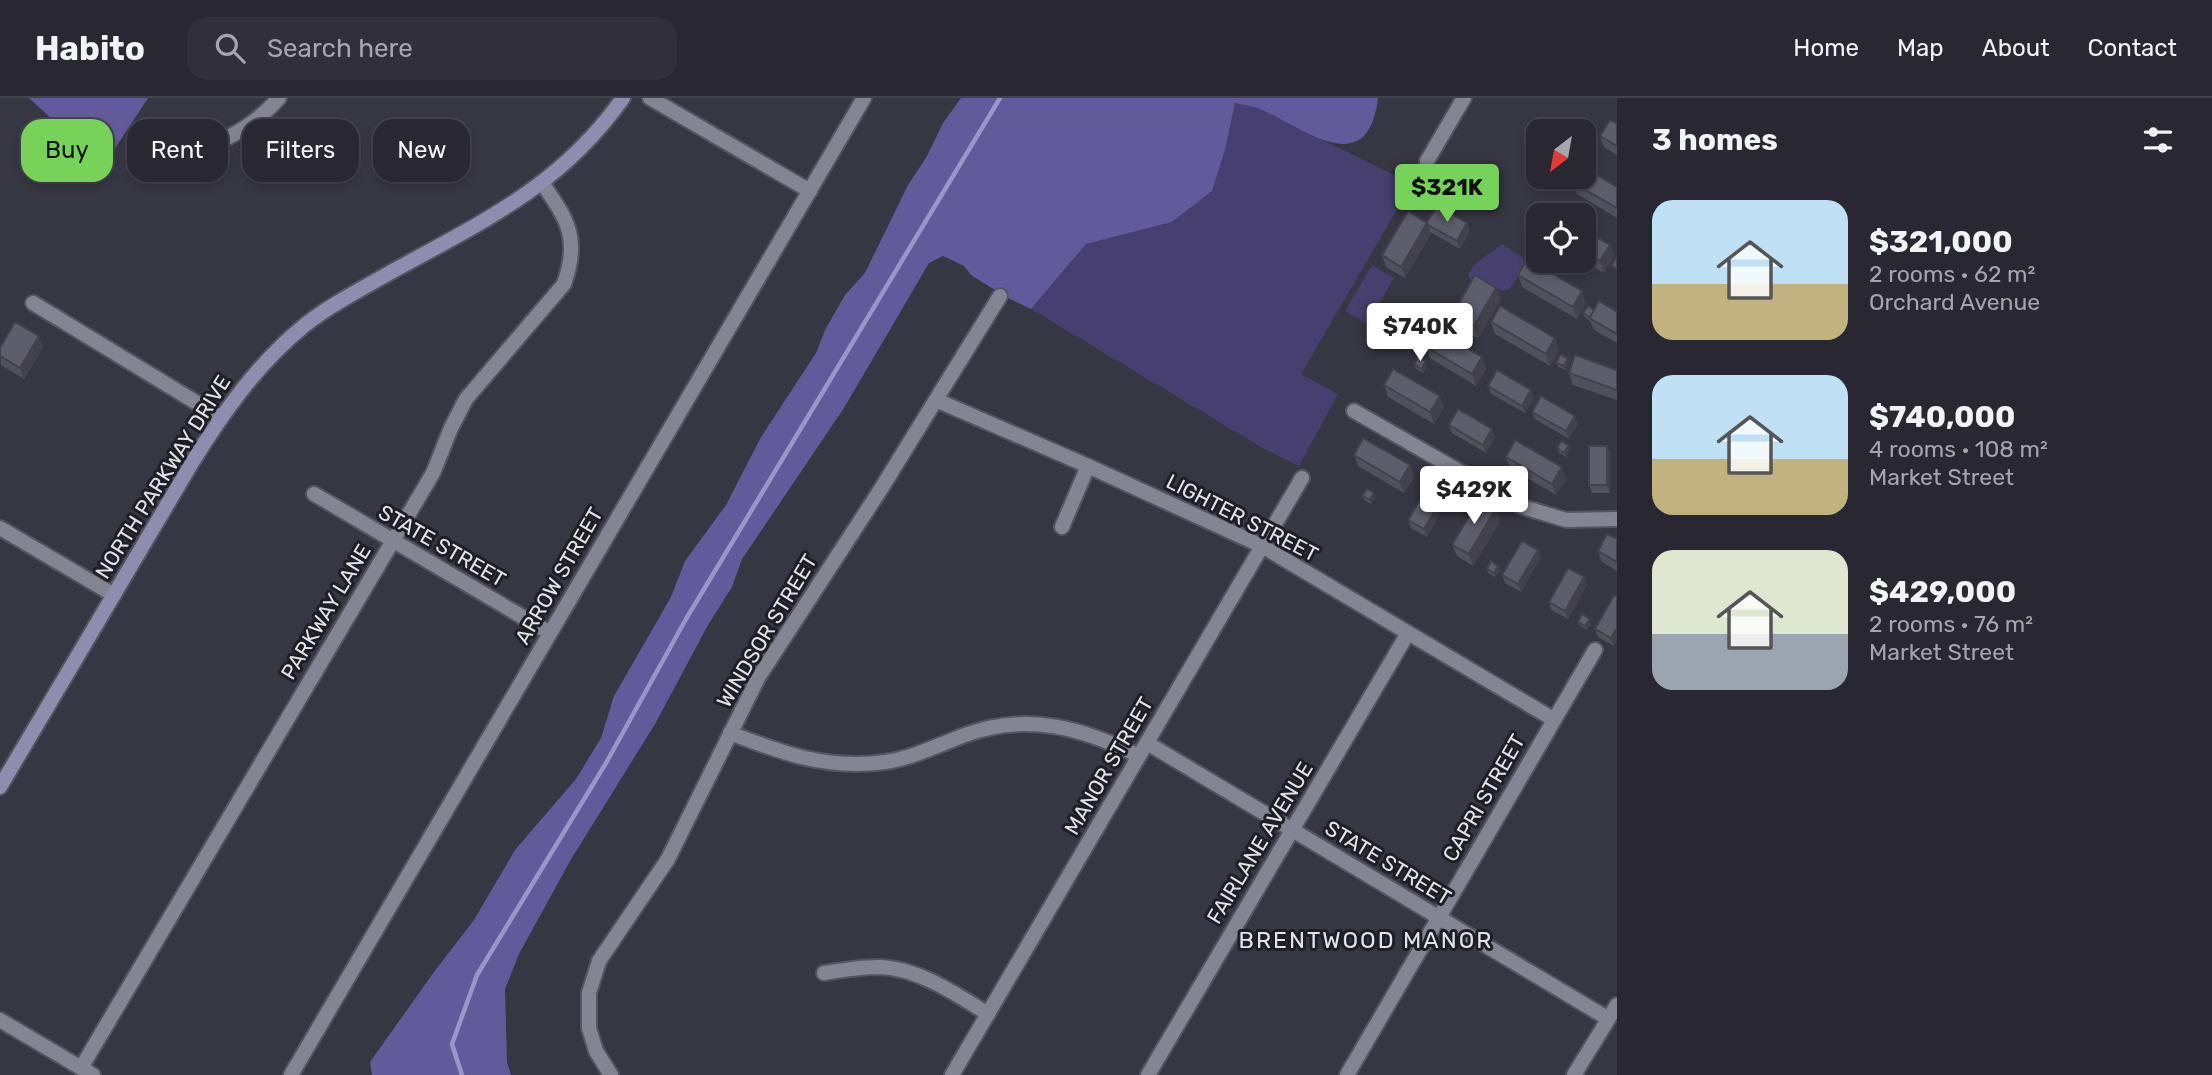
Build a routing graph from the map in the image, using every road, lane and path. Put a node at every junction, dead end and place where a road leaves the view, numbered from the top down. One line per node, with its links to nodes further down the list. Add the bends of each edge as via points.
1 (279, 98): 6 (street, via 247,128)
2 (624, 98): 8 (main road, NORTH PARKWAY DRIVE, via 593,137)
3 (650, 98): 9 (street)
4 (864, 98): 9 (street, ARROW STREET)
5 (1464, 98): 7 (street)
6 (228, 138)
7 (1427, 161)
8 (542, 183): 14 (main road, NORTH PARKWAY DRIVE, via 312,320 271,355); 21 (street, PARKWAY LANE, via 570,231 572,258 564,284 460,409 433,472)
9 (810, 191): 24 (street, ARROW STREET)
10 (1000, 296): 12 (street, WINDSOR STREET)
11 (33, 303): 14 (street)
12 (936, 400): 15 (street, LIGHTER STREET); 28 (street, WINDSOR STREET, via 758,678)
13 (1354, 411): 18 (street, via 1527,508 1566,520)
14 (220, 417): 23 (main road, NORTH PARKWAY DRIVE)
15 (1088, 466): 19 (street); 22 (street, LIGHTER STREET)
16 (1302, 478): 22 (street, MANOR STREET)
17 (314, 494): 21 (street, STATE STREET)
18 (1617, 519)
19 (1062, 527)
20 (0, 528): 23 (street)
21 (393, 541): 24 (street, STATE STREET); 39 (street, PARKWAY LANE)
22 (1262, 546): 25 (street, LIGHTER STREET); 29 (street, MANOR STREET)
23 (114, 596): 31 (main road, NORTH PARKWAY DRIVE)
24 (550, 633): 40 (street, ARROW STREET)
25 (1408, 633): 27 (street, LIGHTER STREET); 32 (street, FAIRLANE AVENUE)
26 (1595, 650): 27 (street, CAPRI STREET)
27 (1553, 719): 33 (street, CAPRI STREET)
28 (730, 733): 30 (street, via 807,760 871,764 927,751 981,730 1037,723 1081,731); 41 (street, WINDSOR STREET, via 668,859 594,971 589,1028)
29 (1147, 743): 30 (street, MANOR STREET); 32 (street, STATE STREET)
30 (1139, 756): 36 (street, MANOR STREET)
31 (1, 781)
32 (1292, 830): 33 (street, STATE STREET); 43 (street, FAIRLANE AVENUE)
33 (1439, 919): 37 (street, STATE STREET); 44 (street, CAPRI STREET)
34 (824, 973): 36 (street, via 890,968 929,981)
35 (1617, 1005): 37 (street)
36 (988, 1014): 42 (street, MANOR STREET)
37 (1607, 1018): 45 (street)
38 (0, 1020): 39 (street)
39 (87, 1071)
40 (291, 1075)
41 (611, 1075)
42 (952, 1075)
43 (1148, 1075)
44 (1347, 1075)
45 (1574, 1075)

